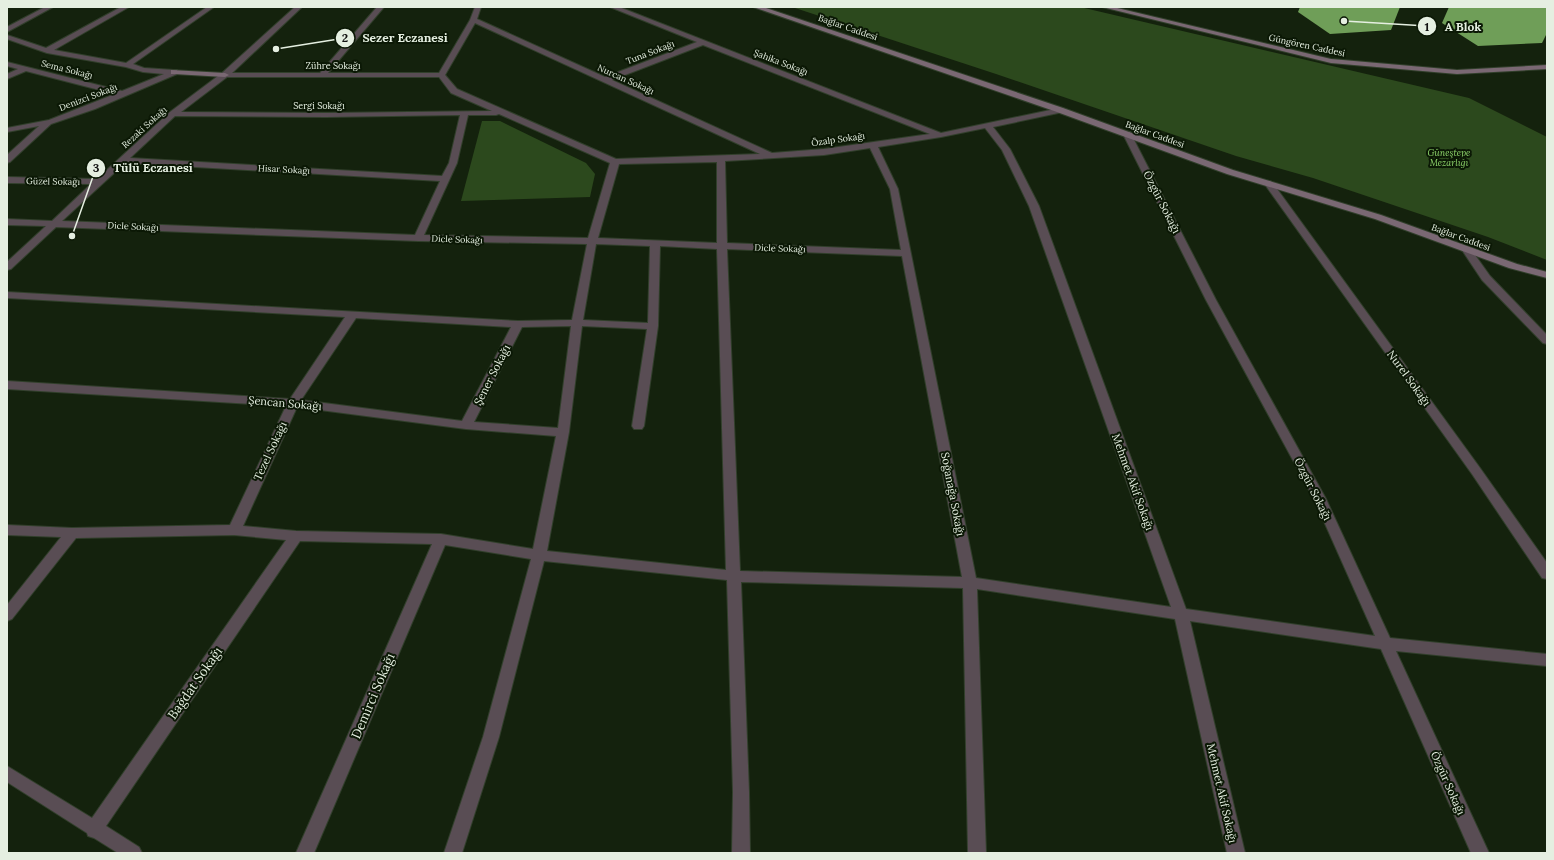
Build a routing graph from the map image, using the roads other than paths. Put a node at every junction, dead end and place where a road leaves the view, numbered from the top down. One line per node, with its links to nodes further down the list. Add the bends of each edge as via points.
1 (50, 7): 11 (street)
2 (126, 7): 14 (street)
3 (211, 7): 16 (street)
4 (299, 7): 21 (street, Rezaki Sokağı)
5 (381, 7): 22 (street)
6 (478, 7): 10 (street)
7 (614, 7): 13 (street, Şahika Sokağı)
8 (756, 7): 28 (street, Bağlar Caddesi)
9 (1105, 7): 19 (street, Güngören Caddesi, via 1331,61 1457,72)
10 (473, 20): 23 (street); 26 (street, Nurcan Sokağı)
11 (7, 30)
12 (7, 37): 14 (street)
13 (702, 43): 26 (street, Tuna Sokağı); 36 (street, Şahika Sokağı)
14 (47, 50): 16 (street)
15 (7, 64): 18 (street, Sema Sokağı)
16 (127, 65): 20 (street, via 143,70)
17 (1547, 67): 19 (street)
18 (25, 69): 25 (street); 27 (street, Sema Sokağı)
19 (1509, 69): 24 (street)
20 (174, 72): 21 (street); 27 (street, Denizci Sokağı)
21 (225, 75): 22 (street, Zühre Sokağı); 31 (street, Rezaki Sokağı)
22 (322, 75): 23 (street, Zühre Sokağı)
23 (442, 75): 30 (street, via 454,91)
24 (1547, 75)
25 (7, 76)
26 (605, 80): 38 (street, Nurcan Sokağı)
27 (123, 94): 32 (street, Denizci Sokağı)
28 (1060, 110): 33 (street, Özalp Sokağı); 35 (street, Bağlar Caddesi)
29 (465, 113): 30 (street, Sergi Sokağı); 31 (street, Sergi Sokağı); 43 (street, via 453,163)
30 (501, 113): 42 (street)
31 (173, 114): 41 (street, Rezaki Sokağı)
32 (50, 122): 34 (street, Denizci Sokağı); 40 (street)
33 (988, 126): 36 (street, Özalp Sokağı); 77 (street, Mehmet Akif Sokağı, via 1006,148 1034,206)
34 (7, 130)
35 (1127, 134): 46 (street, Bağlar Caddesi); 79 (street, Özgür Sokağı, via 1211,300 1320,499)
36 (941, 135): 37 (street, Özalp Sokağı)
37 (872, 144): 38 (street, Özalp Sokağı, via 824,152); 54 (street, Soğanağa Sokağı, via 894,189)
38 (772, 156): 39 (street, Özalp Sokağı)
39 (721, 159): 42 (street, Özalp Sokağı); 52 (street)
40 (7, 160)
41 (123, 160): 43 (street, Hisar Sokağı); 45 (street, Rezaki Sokağı)
42 (615, 162): 50 (street)
43 (446, 179): 49 (street)
44 (7, 180): 45 (street, Güzel Sokağı)
45 (100, 182): 48 (street, Rezaki Sokağı)
46 (1269, 184): 53 (street, Bağlar Caddesi, via 1378,218); 74 (street, Nurel Sokağı)
47 (7, 222): 48 (street, Dicle Sokağı)
48 (56, 222): 49 (street, Dicle Sokağı); 55 (street, Rezaki Sokağı)
49 (418, 238): 50 (street, Dicle Sokağı)
50 (592, 241): 51 (street, Dicle Sokağı); 59 (street)
51 (655, 244): 52 (street, Dicle Sokağı); 61 (street)
52 (722, 246): 54 (street, Dicle Sokağı); 75 (street)
53 (1467, 250): 56 (street, Bağlar Caddesi); 62 (street, via 1486,278)
54 (906, 253): 76 (street, Soğanağa Sokağı)
55 (7, 267)
56 (1547, 275)
57 (7, 295): 58 (street)
58 (353, 314): 60 (street); 64 (street, Tezel Sokağı)
59 (577, 323): 60 (street); 61 (street); 67 (street)
60 (518, 324): 65 (street, Şener Sokağı)
61 (653, 326): 66 (street)
62 (1547, 341)
63 (7, 385): 64 (street, Şencan Sokağı)
64 (293, 403): 65 (street, Şencan Sokağı); 69 (street, Tezel Sokağı)
65 (466, 425): 67 (street, Şencan Sokağı)
66 (638, 426)
67 (563, 432): 73 (street)
68 (7, 530): 70 (street)
69 (234, 530): 70 (street); 71 (street)
70 (72, 533): 78 (street)
71 (296, 536): 72 (street); 82 (street, Bağdat Sokağı)
72 (440, 539): 73 (street); 84 (street, Demirci Sokağı)
73 (539, 555): 75 (street); 85 (street, via 491,737)
74 (1547, 574)
75 (735, 576): 76 (street); 86 (street)
76 (970, 583): 77 (street); 87 (street, Soğanağa Sokağı)
77 (1181, 614): 79 (street); 88 (street, Mehmet Akif Sokağı)
78 (7, 615)
79 (1385, 644): 80 (street); 89 (street, Özgür Sokağı)
80 (1547, 660)
81 (7, 774): 82 (street)
82 (94, 830): 83 (street)
83 (133, 853)
84 (305, 853)
85 (454, 853)
86 (741, 853)
87 (977, 853)
88 (1236, 853)
89 (1480, 853)

